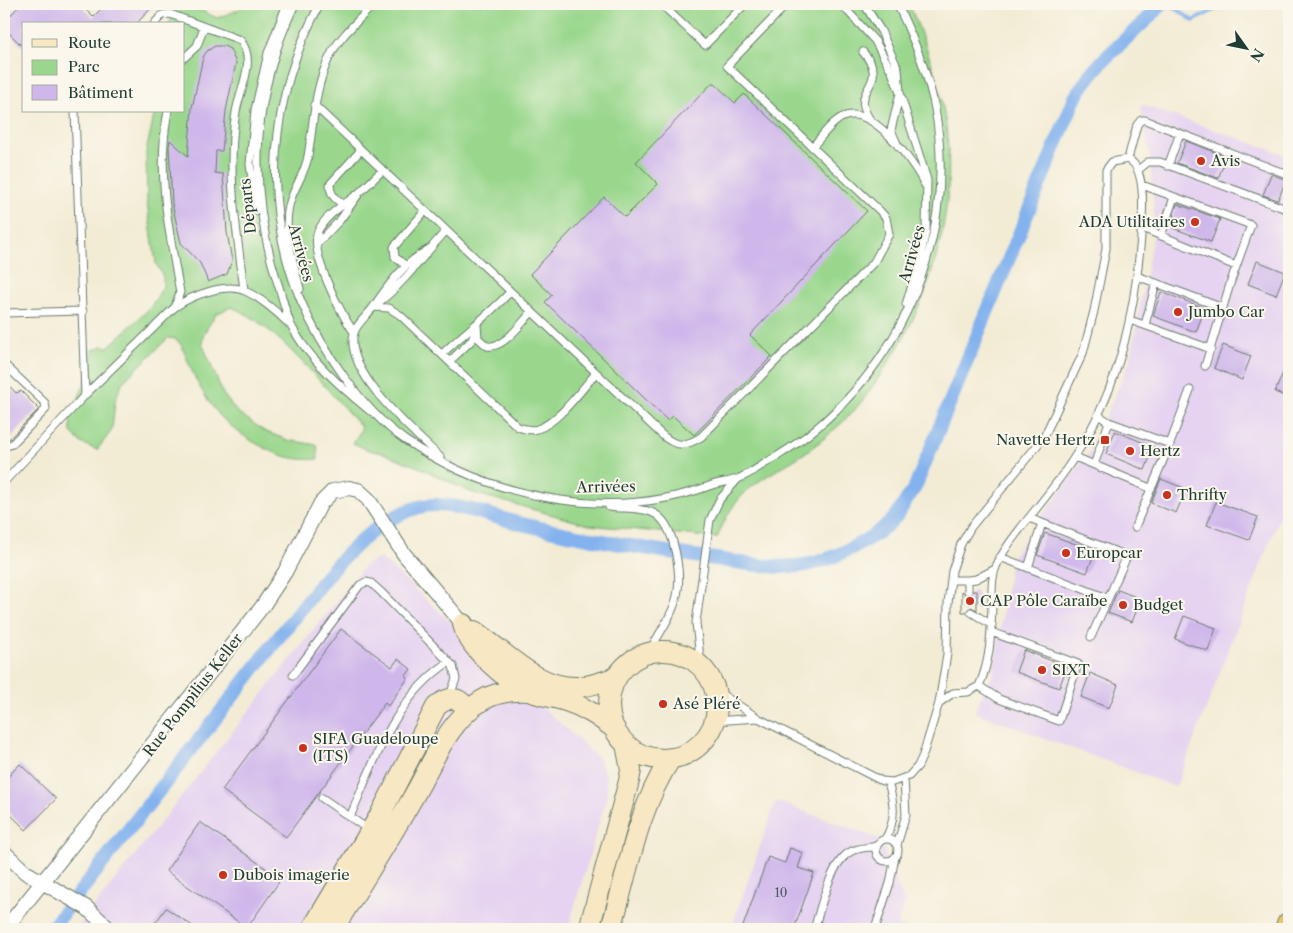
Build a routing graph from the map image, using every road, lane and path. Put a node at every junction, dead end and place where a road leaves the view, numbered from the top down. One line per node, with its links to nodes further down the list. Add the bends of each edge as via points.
1 (7, 4): 12 (lane)
2 (287, 4): 57 (lane, via 268,52 255,110 250,164 257,219 269,270)
3 (295, 4): 57 (lane, Départs, via 277,44 266,83 257,150 260,217)
4 (320, 4): 51 (lane, Arrivées, via 291,68 276,135 274,169 281,237)
5 (374, 4): 18 (lane, via 330,55)
6 (661, 4): 7 (lane, via 705,45)
7 (745, 4)
8 (787, 4): 24 (lane, via 727,66)
9 (841, 4): 17 (lane, via 882,50)
10 (864, 4): 17 (lane, via 894,58)
11 (896, 4): 60 (lane, Arrivées, via 919,54 935,109 939,147 935,223 927,260)
12 (4, 7)
13 (156, 22): 14 (lane, via 162,15 170,14)
14 (204, 27): 16 (lane, via 197,46); 47 (lane, via 240,40 249,57 236,112 232,158 233,202)
15 (863, 52): 21 (lane, via 875,73 862,98 864,110)
16 (185, 57)
17 (900, 93): 23 (lane, via 891,130); 32 (lane)
18 (314, 105): 25 (lane); 51 (lane, via 308,158 293,192 286,220)
19 (75, 112): 53 (lane)
20 (168, 112): 49 (lane, via 162,138 164,196 180,292)
21 (872, 121): 23 (lane); 24 (lane, via 850,115 841,118)
22 (1180, 133): 26 (lane, via 1141,120); 27 (lane); 30 (lane)
23 (898, 146): 32 (lane, via 912,161)
24 (812, 147): 67 (lane, via 887,221 889,234 874,262 701,437 692,442 678,445 670,442)
25 (362, 150): 28 (lane); 35 (lane, via 330,184 334,198)
26 (1128, 159): 29 (lane); 88 (lane, via 1112,162 1106,170 1106,249 1083,353 1044,437 971,527 961,544)
27 (1168, 166): 29 (lane, via 1153,161); 36 (lane)
28 (382, 170): 33 (lane); 37 (lane)
29 (1138, 170): 31 (lane)
30 (1289, 175)
31 (1142, 185): 34 (lane); 38 (lane)
32 (927, 188): 60 (lane, via 926,230)
33 (360, 193): 35 (lane); 41 (lane)
34 (1174, 197): 40 (lane); 44 (lane, via 1251,225)
35 (342, 204): 41 (lane, via 318,231)
36 (1289, 210)
37 (426, 211): 39 (lane); 43 (lane, via 394,247 396,257)
38 (1142, 228): 40 (lane); 45 (lane)
39 (446, 231): 42 (lane); 48 (lane)
40 (1161, 236): 44 (lane)
41 (317, 244): 61 (lane, via 318,257)
42 (429, 249): 43 (lane); 50 (lane, via 396,289)
43 (406, 266): 50 (lane, via 386,287)
44 (1236, 266): 52 (lane)
45 (1137, 276): 46 (lane); 56 (lane)
46 (1156, 284): 52 (lane); 59 (lane)
47 (244, 290): 49 (lane, via 228,288 191,296); 57 (lane)
48 (510, 292): 54 (lane); 58 (lane)
49 (175, 307): 69 (lane)
50 (374, 307): 61 (lane); 63 (lane, via 389,308 400,315)
51 (304, 308): 72 (lane, Arrivées, via 335,363 354,389)
52 (1223, 308): 62 (lane)
53 (83, 311): 55 (lane); 69 (lane)
54 (532, 312): 58 (lane, via 495,346 487,346 478,338); 67 (lane)
55 (4, 313)
56 (1130, 320): 59 (lane); 70 (lane, via 1116,373)
57 (291, 325): 72 (lane, Départs, via 315,358 358,401)
58 (477, 325): 63 (lane, via 467,330); 64 (lane, via 472,340)
59 (1146, 325): 62 (lane)
60 (898, 331): 78 (lane, Arrivées, via 871,371 835,412 797,442)
61 (354, 332): 76 (lane, via 353,347 360,369 380,397)
62 (1211, 349): 66 (lane)
63 (442, 354): 64 (lane)
64 (450, 361): 67 (lane, via 518,427 525,430 545,426)
65 (4, 364): 74 (lane, via 45,403 46,410 12,444)
66 (1205, 366)
67 (596, 373)
68 (1190, 390): 73 (lane)
69 (85, 395): 79 (lane)
70 (1098, 414): 71 (lane); 75 (lane)
71 (1109, 422): 73 (lane); 77 (lane)
72 (390, 427): 76 (lane, Arrivées, via 405,440)
73 (1170, 444): 80 (lane)
74 (4, 447)
75 (1075, 457): 77 (lane); 82 (lane)
76 (448, 464): 81 (lane, Arrivées, via 487,482 529,495)
77 (1094, 466): 80 (lane)
78 (738, 479): 81 (lane, Arrivées, via 662,499); 98 (lane, via 720,499 707,537 696,623)
79 (4, 482)
80 (1150, 488): 84 (lane)
81 (572, 502): 96 (lane, via 652,512 662,519 670,534 678,562 678,596)
82 (1029, 518): 83 (lane); 85 (lane)
83 (1042, 523): 86 (lane); 91 (lane, via 1127,556)
84 (1135, 527)
85 (1000, 557): 86 (lane); 87 (lane)
86 (1028, 568): 91 (lane)
87 (994, 569): 89 (lane); 94 (lane)
88 (951, 580): 89 (lane); 105 (lane, via 947,654)
89 (968, 580): 90 (lane)
90 (968, 591)
91 (1107, 598): 95 (lane)
92 (971, 612): 94 (lane)
93 (463, 624): 100 (street, via 517,664 552,682 579,687); 103 (street, via 468,639 477,649); 121 (street, Rue Pompilius Keller, via 429,586 364,494 341,488 327,496 262,607)
94 (991, 628): 101 (lane, via 990,651); 101 (lane, via 1078,664 1059,722 999,700)
95 (1091, 637)
96 (648, 653): 98 (street, via 682,654); 100 (street, via 630,662)
97 (449, 662): 99 (lane, via 372,583 366,582 360,585); 104 (lane, via 456,679); 114 (lane, via 425,680 404,704 388,731)
98 (701, 666): 102 (street)
99 (293, 675)
100 (617, 677): 109 (street, via 610,698 611,719)
101 (979, 686): 105 (lane, via 968,692 953,693)
102 (715, 690): 107 (lane); 108 (street)
103 (528, 691): 106 (street, via 501,692); 109 (street, via 588,709)
104 (445, 700): 106 (street, via 461,701); 115 (street, via 432,714)
105 (938, 703): 111 (lane, via 924,755 914,772)
106 (468, 710): 126 (street, via 440,747 392,835)
107 (758, 718): 108 (lane); 112 (lane, via 870,777)
108 (714, 721): 110 (street, via 708,735 697,746)
109 (621, 737): 110 (street, via 647,756); 127 (street, via 631,764 630,781)
110 (670, 758): 128 (street, via 650,794 630,854)
111 (904, 779): 112 (lane); 117 (lane, via 906,815)
112 (888, 782): 116 (lane, via 895,812)
113 (322, 798): 114 (lane)
114 (350, 817): 115 (lane)
115 (371, 831): 125 (street)
116 (885, 839): 117 (lane); 118 (lane)
117 (897, 845): 120 (lane)
118 (877, 846): 120 (lane, via 880,858); 129 (lane, via 856,849 834,869)
119 (4, 852): 121 (street, via 25,872)
120 (895, 857): 130 (lane)
121 (44, 882): 123 (street, Rue Pompilius Keller); 124 (street, via 87,908)
122 (1289, 925): 131 (highway)
123 (5, 929)
124 (109, 929)
125 (312, 929)
126 (333, 929)
127 (589, 929)
128 (611, 929)
129 (814, 929)
130 (875, 929)
131 (1288, 929)

